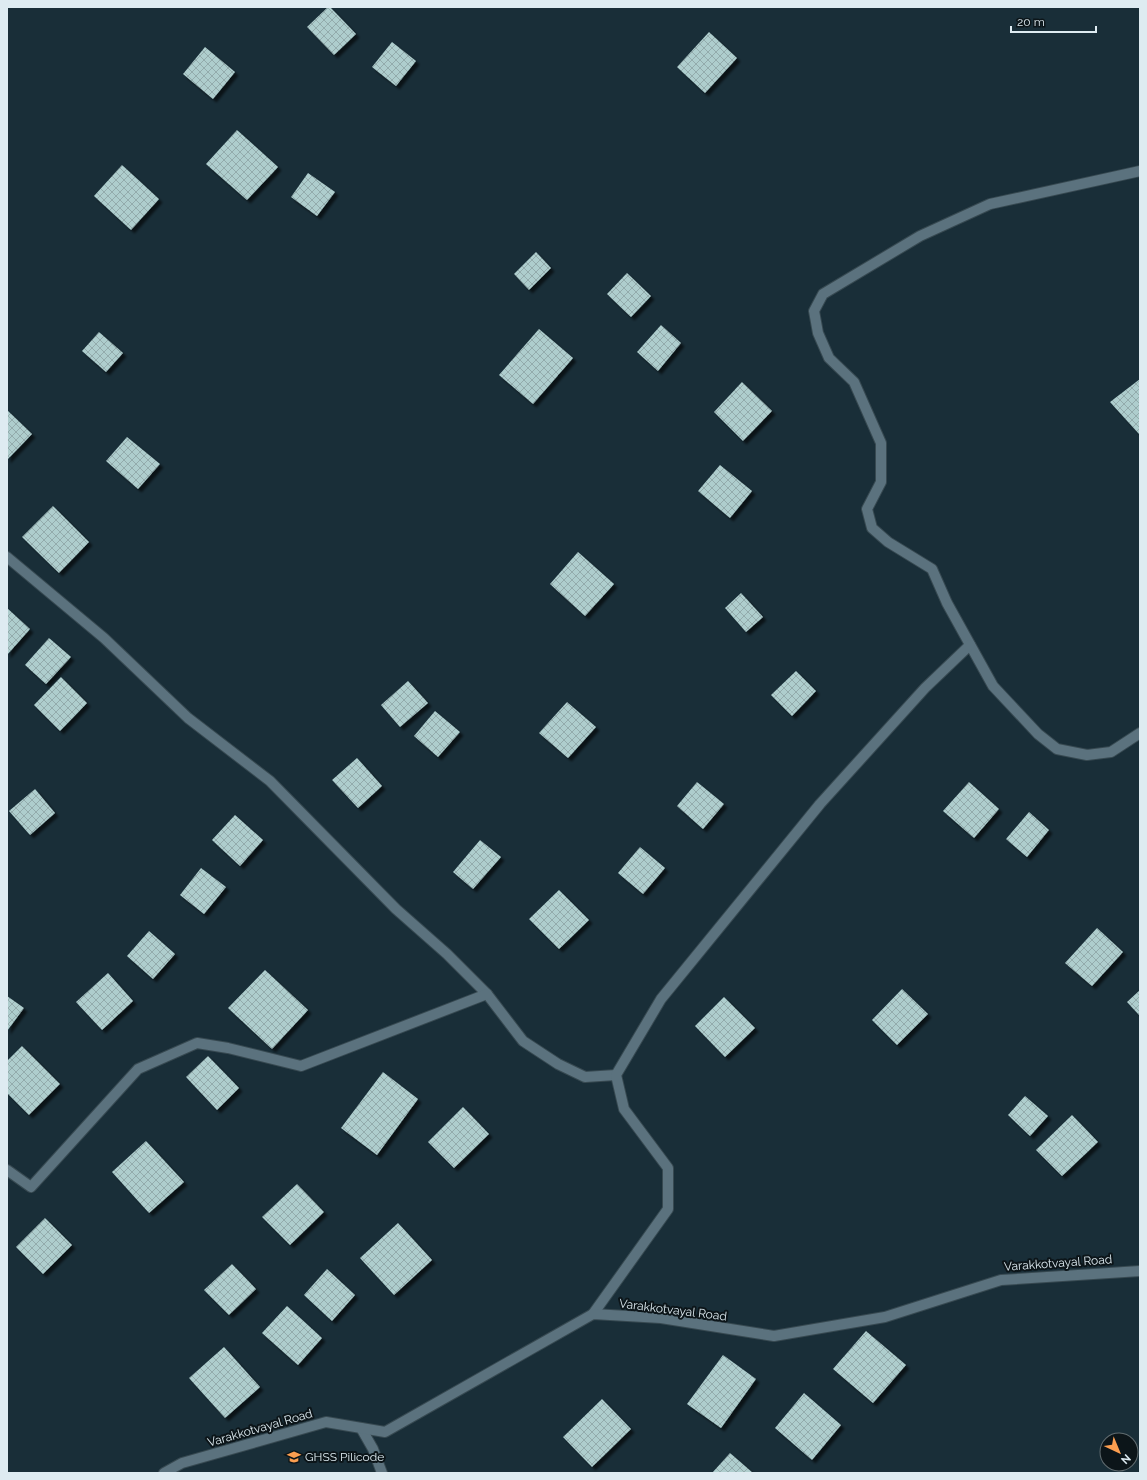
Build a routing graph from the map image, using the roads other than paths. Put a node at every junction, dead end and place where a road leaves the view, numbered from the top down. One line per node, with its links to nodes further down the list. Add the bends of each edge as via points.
1 (1140, 172): 3 (street, via 990,204 920,236 823,294 814,311 818,332 829,358 854,382 881,443 881,482 867,509 872,528 888,542 932,570)
2 (7, 557): 5 (street, via 104,638 188,718 270,781 396,909)
3 (970, 645): 4 (street, via 993,686 1038,734 1057,749 1087,755 1111,752); 6 (street, via 925,688 815,810 661,999)
4 (1140, 733)
5 (487, 994): 6 (street, via 523,1040 558,1064 585,1077); 7 (street, via 301,1066 197,1043 138,1069 30,1187)
6 (616, 1075): 9 (street, via 624,1109 668,1168 668,1209)
7 (7, 1170)
8 (1140, 1271): 9 (street, Varakkotvayal Road, via 1001,1280 885,1317 774,1336 661,1318)
9 (593, 1314): 10 (street, Varakkotvayal Road, via 385,1432)
10 (361, 1428): 11 (street, Varakkotvayal Road, via 326,1422 182,1463); 12 (street)
11 (164, 1473)
12 (382, 1473)

